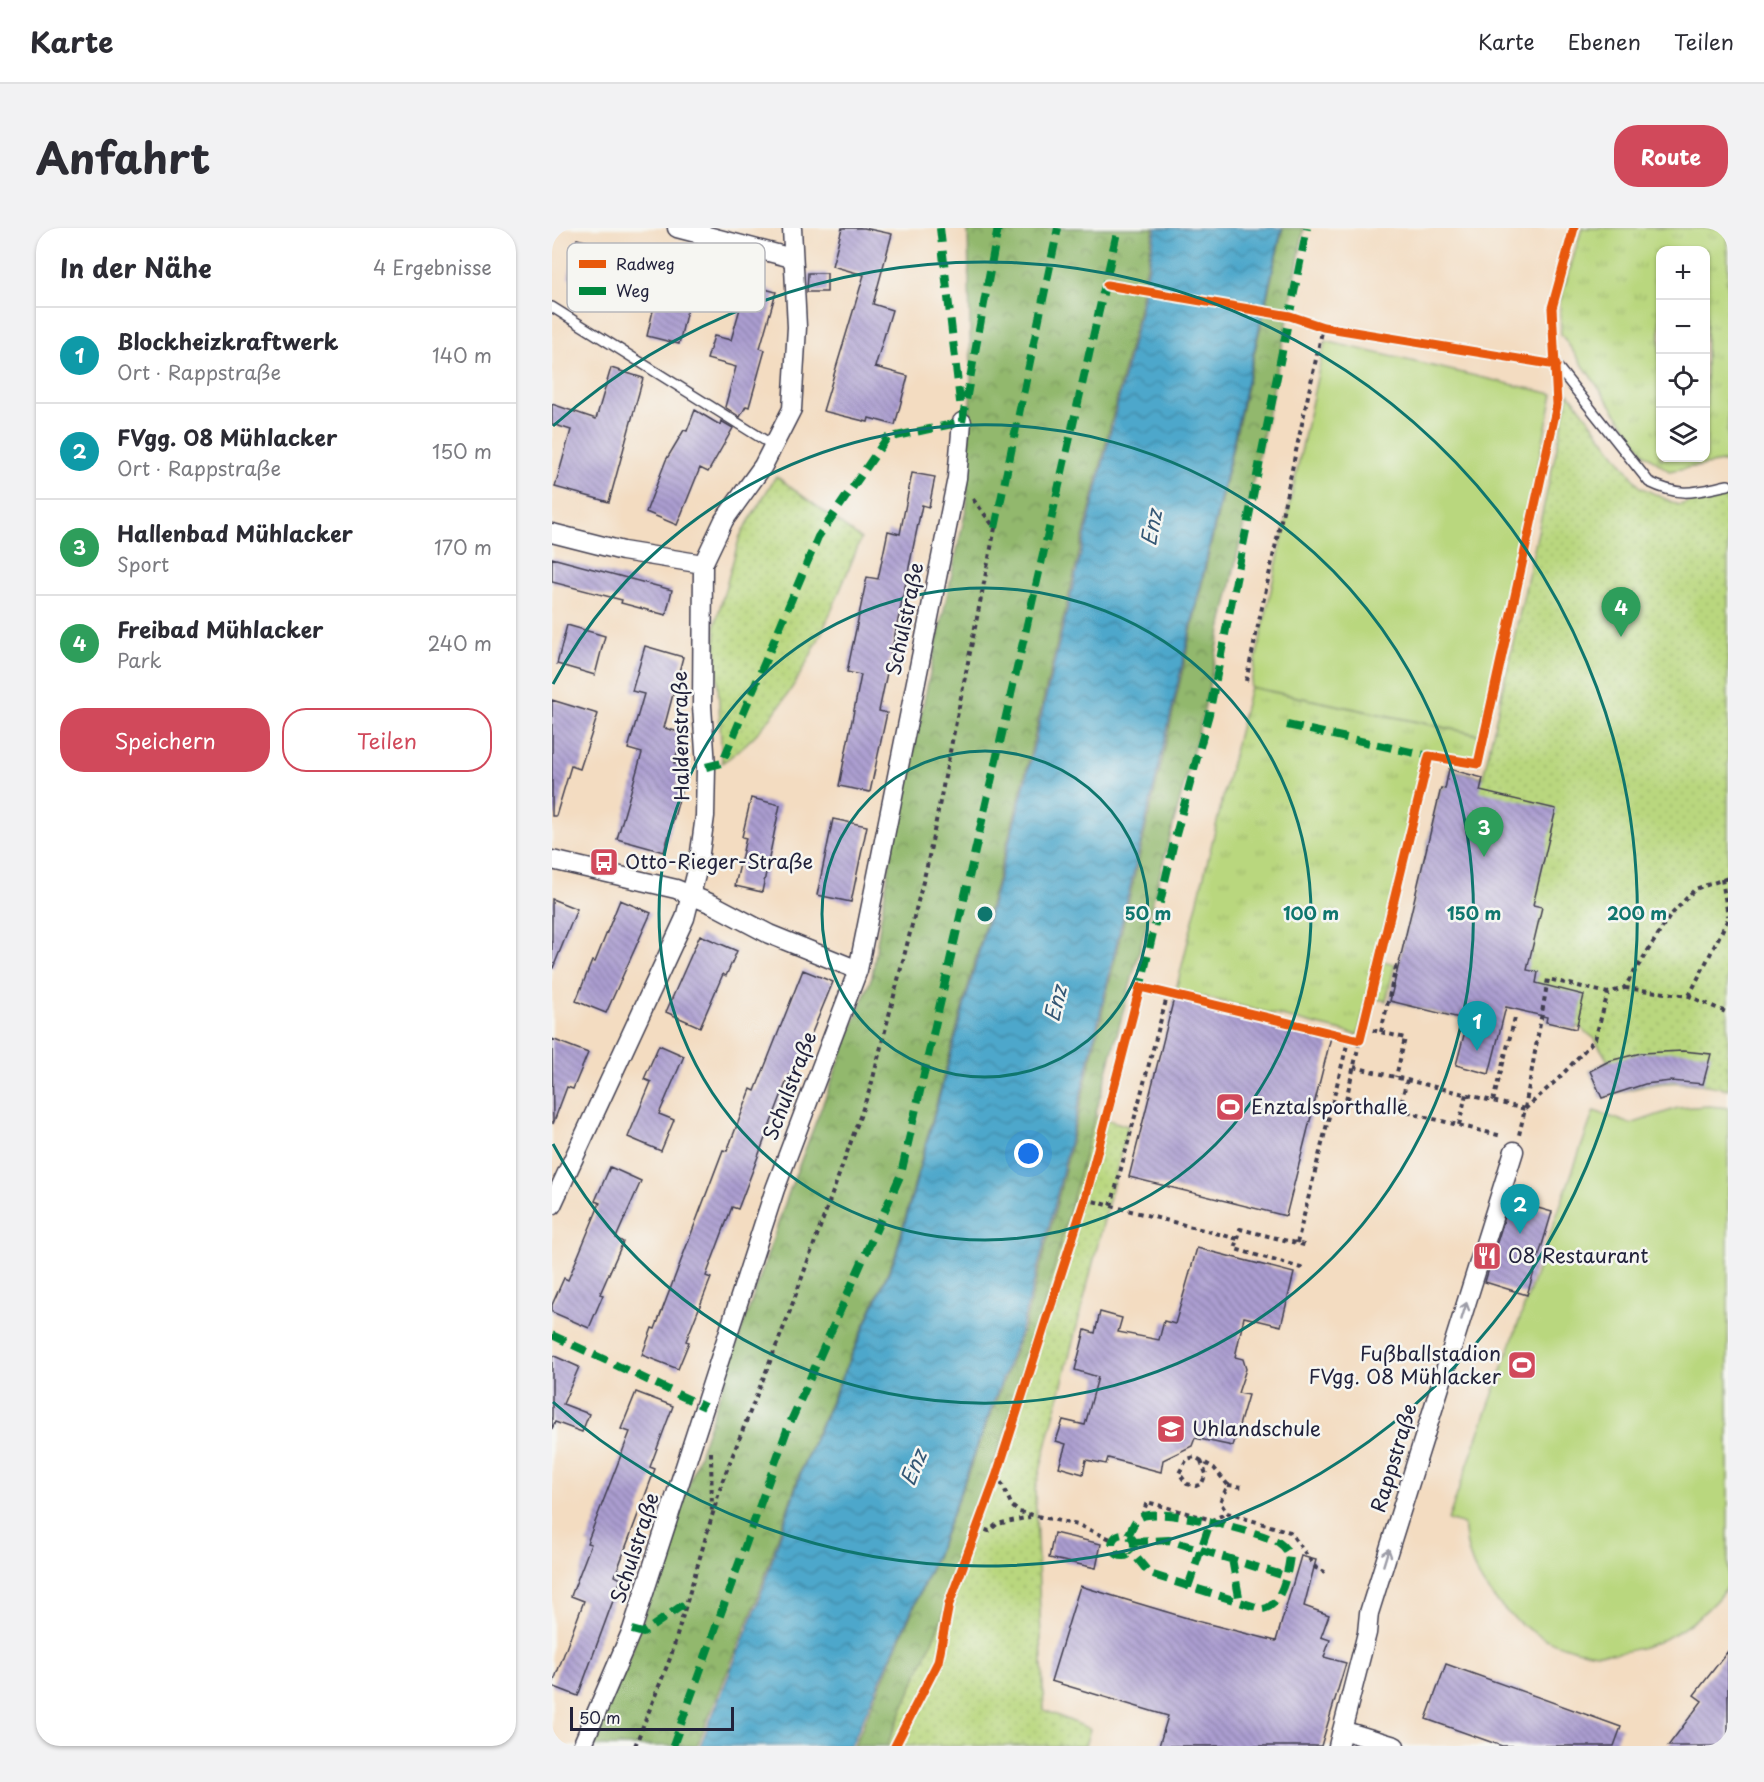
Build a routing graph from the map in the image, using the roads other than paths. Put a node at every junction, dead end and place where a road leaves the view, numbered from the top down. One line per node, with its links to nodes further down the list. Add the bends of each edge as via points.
1 (677, 228): 3 (street)
2 (792, 228): 5 (street, Haldenstraße)
3 (734, 243)
4 (765, 251): 5 (street)
5 (792, 258): 9 (street, Haldenstraße, via 797,327 792,409)
6 (552, 307): 9 (lane)
7 (1556, 365): 10 (lane, via 1649,482 1670,492 1688,493)
8 (962, 422): 15 (street, Schulstraße, via 957,478)
9 (774, 446): 12 (street, Haldenstraße, via 724,520)
10 (1728, 485)
11 (552, 533): 12 (street, via 623,551)
12 (703, 564): 14 (street, Haldenstraße, via 705,816)
13 (552, 860): 14 (street)
14 (692, 895): 15 (street, via 769,934); 17 (street, Haldenstraße, via 685,918)
15 (858, 970): 19 (street, Schulstraße, via 775,1189 632,1630)
16 (1516, 1145): 18 (street, Rappstraße, one-way to 16, via 1369,1613)
17 (552, 1205)
18 (1340, 1738): 20 (street)
19 (582, 1746)
20 (1395, 1746)

